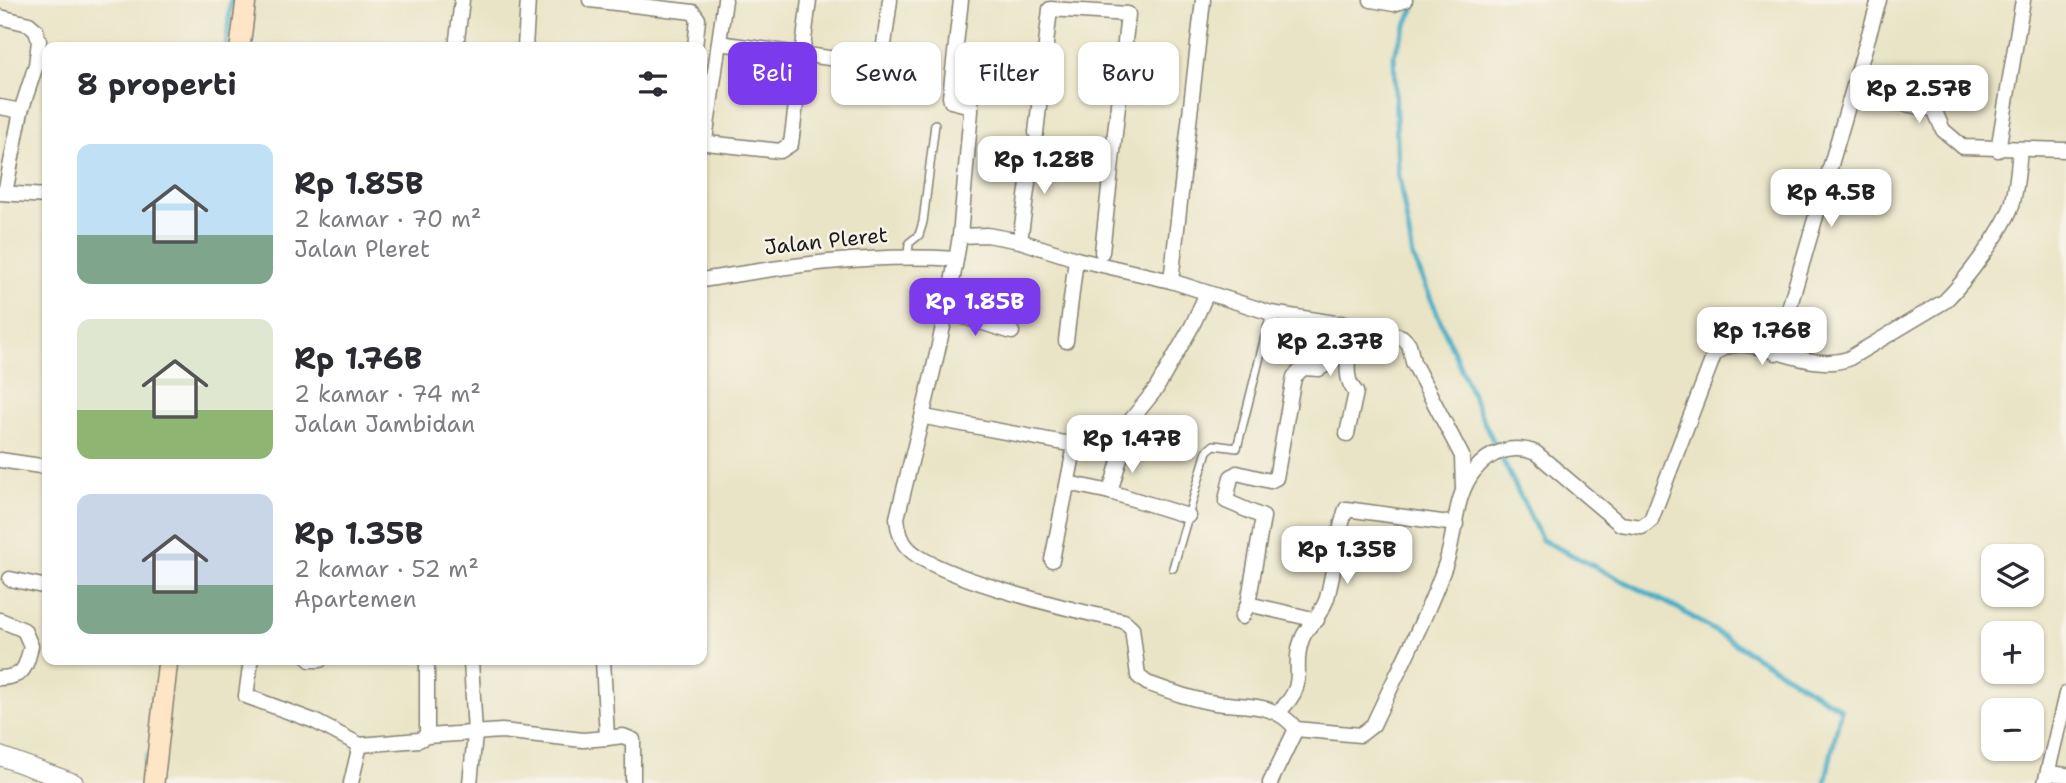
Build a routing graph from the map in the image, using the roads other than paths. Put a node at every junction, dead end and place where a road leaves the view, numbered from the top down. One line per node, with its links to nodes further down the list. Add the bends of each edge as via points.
1 (246, 0): 17 (main road)
2 (462, 0): 18 (street)
3 (528, 0): 19 (street)
4 (590, 0): 14 (street)
5 (725, 0): 22 (street)
6 (809, 0): 21 (street)
7 (890, 0): 24 (street, via 880,59 864,63)
8 (961, 0): 37 (street, via 950,97 971,106)
9 (1203, 0): 44 (street)
10 (1371, 0): 11 (street, via 1394,4)
11 (1405, 0)
12 (1879, 0): 25 (street)
13 (2023, 0): 32 (street)
14 (649, 3): 20 (street, via 693,12 698,19)
15 (1128, 7): 38 (street, via 1050,9); 39 (street)
16 (0, 17): 28 (street, via 29,24 39,41)
17 (241, 42)
18 (457, 42)
19 (526, 42)
20 (696, 42)
21 (803, 42)
22 (719, 43): 23 (street); 30 (street)
23 (728, 44)
24 (817, 55)
25 (1853, 95): 32 (street, via 1934,109 1939,125 1960,146); 51 (street)
26 (796, 105): 31 (street, via 791,144 784,151)
27 (0, 107): 28 (street)
28 (21, 111): 35 (street)
29 (934, 124): 40 (lane, via 923,222 919,235 909,243)
30 (707, 126)
31 (707, 140)
32 (1998, 150): 33 (street)
33 (2020, 150): 34 (street); 51 (street, via 2007,216 1945,301 1836,363)
34 (2066, 150)
35 (2, 193): 36 (street)
36 (42, 196)
37 (960, 236): 38 (street, via 988,235); 41 (street)
38 (1020, 242): 42 (street)
39 (1102, 252)
40 (908, 256): 41 (street, Jalan Pleret); 43 (street, Jalan Pleret)
41 (957, 259): 46 (street)
42 (1076, 259): 44 (street); 50 (street)
43 (707, 278)
44 (1171, 281): 45 (street)
45 (1207, 293): 47 (street); 58 (street, via 1156,389 1131,421)
46 (948, 312): 49 (street); 52 (street)
47 (1271, 313): 48 (street); 59 (lane, via 1237,448 1214,445 1208,449)
48 (1348, 325): 53 (street, via 1347,377 1356,392); 57 (street, via 1390,332 1406,340 1462,456); 66 (street, via 1327,364 1319,369 1303,368 1294,377 1276,478 1270,481 1237,473 1231,477 1226,501 1263,517 1245,610)
49 (1012, 331)
50 (1066, 341)
51 (1776, 353): 57 (street, via 1731,343 1714,355 1651,520 1642,527 1620,524 1536,453 1517,447 1475,468)
52 (925, 417): 56 (street, via 1075,445); 74 (street, via 897,518 898,532 909,549 979,582 1124,621 1132,628 1138,676 1147,683 1214,703)
53 (1347, 434)
54 (0, 460): 55 (street)
55 (42, 466)
56 (1068, 483): 58 (street); 61 (street)
57 (1463, 488): 60 (street)
58 (1110, 492): 59 (street)
59 (1188, 516): 62 (lane)
60 (1457, 524): 66 (street, via 1346,509 1327,597); 75 (street, via 1424,619 1373,725 1360,734)
61 (1052, 560)
62 (1173, 568)
63 (10, 579): 64 (street)
64 (42, 586)
65 (0, 620): 72 (street, via 24,630 31,646 23,673)
66 (1317, 620): 74 (street, via 1300,643 1297,688)
67 (167, 665): 84 (main road)
68 (250, 665): 79 (street, via 247,696 314,721)
69 (427, 665): 77 (street)
70 (471, 665): 76 (street)
71 (603, 665): 78 (street)
72 (0, 678)
73 (2066, 694): 82 (street)
74 (1278, 712): 75 (street)
75 (1296, 729): 88 (street)
76 (475, 734): 77 (street); 78 (street, via 502,731 583,740); 86 (street)
77 (427, 736): 79 (street)
78 (607, 737): 87 (street, via 633,740)
79 (359, 745): 85 (street)
80 (0, 756): 83 (street)
81 (2066, 775): 82 (street)
82 (2047, 778)
83 (74, 783)
84 (154, 783)
85 (351, 783)
86 (470, 783)
87 (633, 783)
88 (1270, 783)

